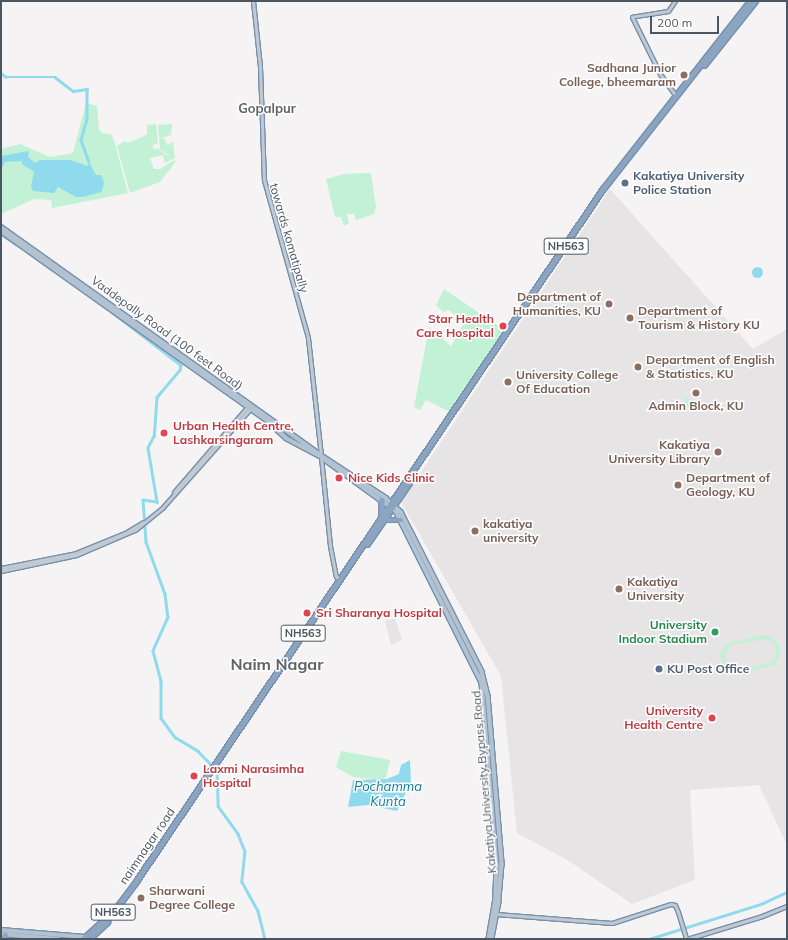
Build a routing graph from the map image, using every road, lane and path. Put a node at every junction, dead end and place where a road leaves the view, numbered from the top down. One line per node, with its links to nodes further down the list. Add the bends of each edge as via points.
1 (253, 1): 10 (street, towards komatipally, via 260,67 264,180 308,338)
2 (675, 1): 5 (street, via 668,10 632,17 660,74)
3 (750, 1): 5 (highway, NH563)
4 (754, 1): 12 (highway, NH563, via 604,191)
5 (676, 96): 12 (highway, NH563, via 602,190 572,233)
6 (1, 227): 8 (main road, Vaddepally Road (100 feet Road))
7 (1, 231): 8 (main road)
8 (184, 360): 9 (main road, Vaddepally Road (100 feet Road))
9 (250, 406): 10 (main road, Vaddepally Road (100 feet Road), via 286,438); 15 (street, via 183,485 145,521 125,533 76,553)
10 (321, 456): 11 (main road); 12 (main road); 16 (street, towards komatipally, via 330,546 336,576)
11 (382, 500): 12 (main road); 13 (highway)
12 (392, 504): 13 (highway, NH563); 14 (main road, Kakatiya University Bypass Road); 19 (main road, Kakatiya University Bypass Road, via 402,514 449,605 482,672 487,688 502,864)
13 (383, 518): 14 (highway); 16 (highway, NH563)
14 (401, 520): 19 (main road, Kakatiya University Bypass Road, via 482,683 496,831)
15 (1, 570)
16 (340, 580): 17 (highway, NH563)
17 (207, 778): 21 (highway, NH563, via 126,901); 24 (highway, naimnagar road / NH563, via 119,905)
18 (787, 906): 28 (street)
19 (496, 914): 26 (main road, Kakatiya University Bypass Road); 27 (main road, Kakatiya University Bypass Road); 28 (street, via 612,923 671,904 675,905)
20 (1, 930): 24 (main road)
21 (95, 934): 24 (highway, NH563); 25 (highway)
22 (3, 936): 23 (main road)
23 (58, 939)
24 (86, 939)
25 (93, 939)
26 (489, 939)
27 (492, 939)
28 (686, 939)

